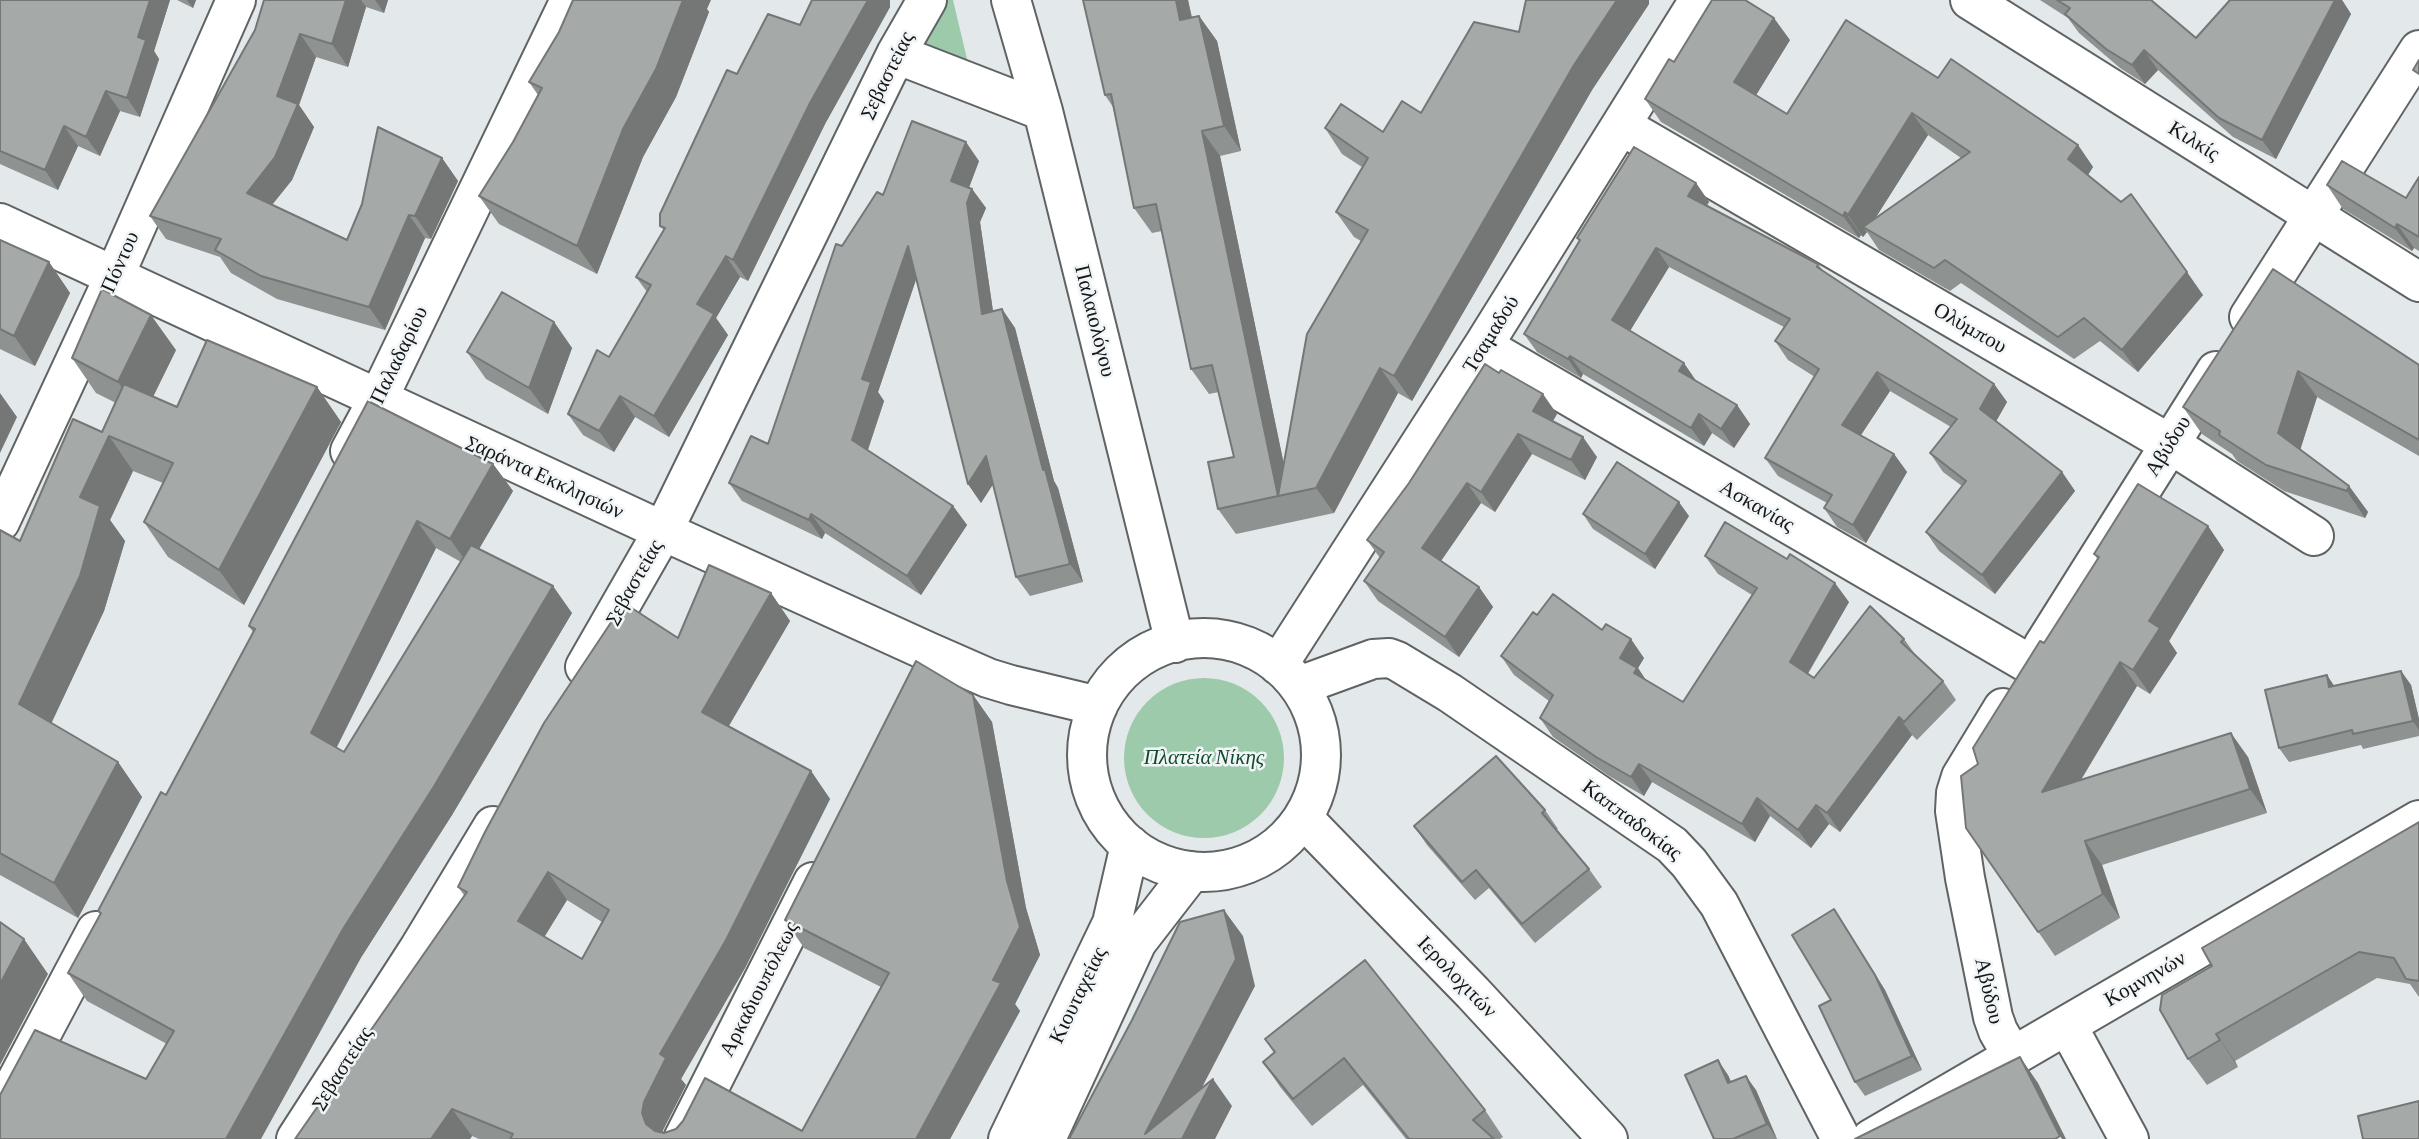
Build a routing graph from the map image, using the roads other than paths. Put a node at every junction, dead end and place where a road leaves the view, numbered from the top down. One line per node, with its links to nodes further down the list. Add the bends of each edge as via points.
1 (236, 0): 13 (street, Πόντου)
2 (570, 0): 16 (street, Παλαδαρίου)
3 (927, 0): 8 (street, Σεβαστείας)
4 (1011, 0): 9 (street, Παλαιολόγου)
5 (1699, 0): 10 (street, Τσαμαδού)
6 (1970, 0): 11 (street, Κιλκίς)
7 (2419, 50): 11 (street, Αβύδου)
8 (896, 54): 9 (street); 20 (street, Σεβαστείας)
9 (1043, 111): 22 (street, Παλαιολόγου)
10 (1622, 126): 15 (street, Τσαμαδού); 17 (street, Ολύμπου)
11 (2313, 215): 14 (street, Κιλκίς); 17 (street, Αβύδου)
12 (0, 223): 13 (street, Σαράντα Εκκλησιών)
13 (114, 277): 16 (street, Σαράντα Εκκλησιών); 19 (street, Πόντου)
14 (2419, 282)
15 (1483, 346): 23 (street, Ασκανίας); 24 (street, Τσαμαδού)
16 (378, 399): 18 (street, Παλαδαρίου); 20 (street, Σαράντα Εκκλησιών)
17 (2170, 444): 21 (street, Ολύμπου); 23 (street, Αβύδου)
18 (332, 485)
19 (0, 522)
20 (663, 531): 25 (street, Σεβαστείας); 26 (street, Σαράντα Εκκλησιών, via 922,664)
21 (2314, 536)
22 (1175, 643): 24 (street, via 1222,640 1252,648); 26 (street, via 1130,666)
23 (2031, 665): 35 (street, Αβύδου, via 1969,761 1956,793 1955,811 1991,1006)
24 (1289, 676): 28 (street, via 1315,717 1321,751 1315,793); 42 (street, Καππαδοκίας, via 1373,659 1397,661 1672,845 1719,904)
25 (567, 699)
26 (1098, 706): 30 (street, via 1087,750 1090,781 1101,810)
27 (512, 795): 37 (street, Σεβαστείας)
28 (1303, 818): 32 (street, via 1285,840 1261,857 1228,869); 41 (street, Ιερολοχιτών)
29 (2419, 820): 34 (street, Κομνηνών)
30 (1130, 845): 32 (street, via 1159,863); 39 (street, Κιουταχείας, via 1112,923)
31 (828, 852): 38 (street, Αρκαδιουπόλεως)
32 (1192, 871): 40 (street, Κιουταχείας, via 1137,942)
33 (111, 902): 36 (street)
34 (2067, 1025): 35 (street, Κομνηνών); 44 (street)
35 (2012, 1057): 43 (street, Κομνηνών)
36 (0, 1112)
37 (296, 1139)
38 (683, 1139)
39 (1009, 1139)
40 (1046, 1139)
41 (1608, 1139)
42 (1841, 1139)
43 (1871, 1139)
44 (2129, 1139)

